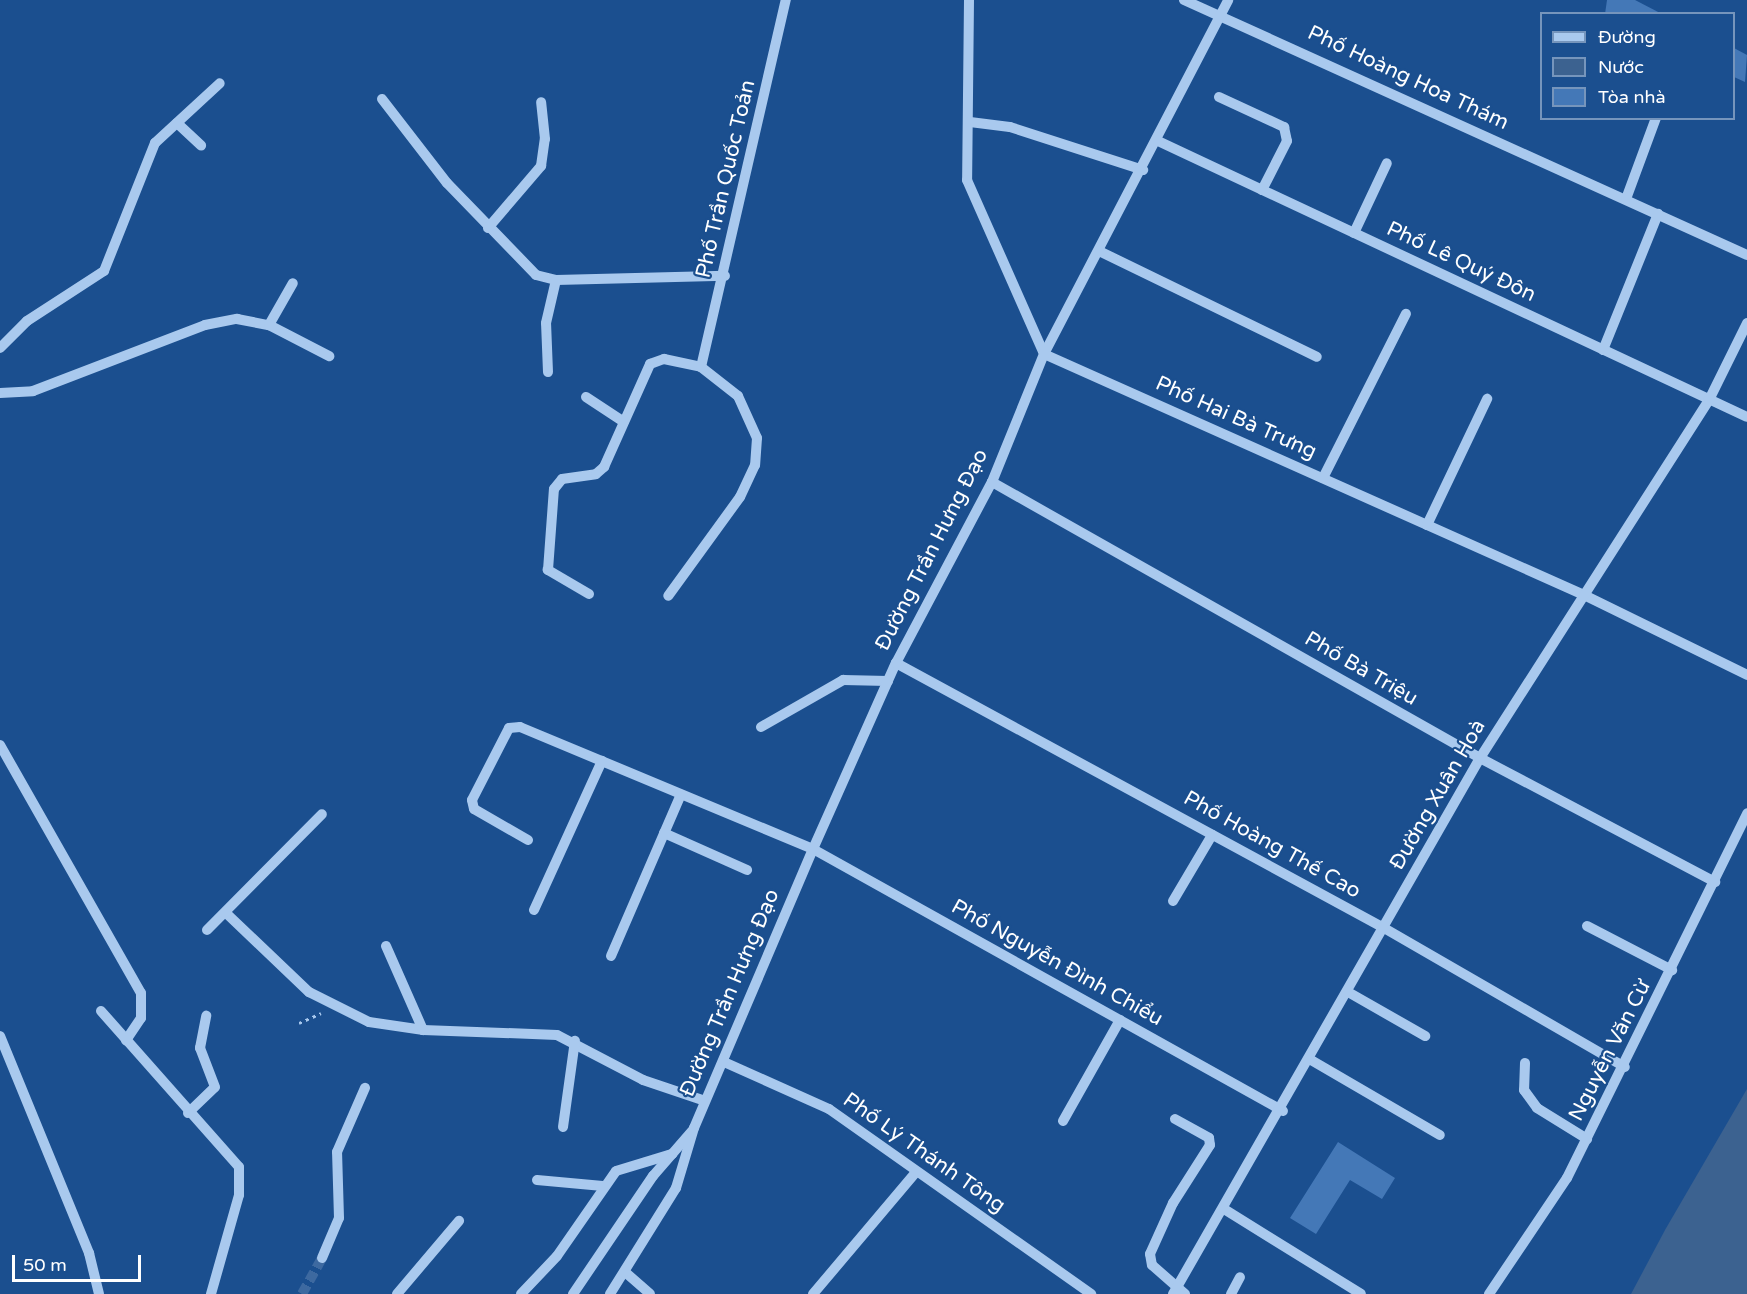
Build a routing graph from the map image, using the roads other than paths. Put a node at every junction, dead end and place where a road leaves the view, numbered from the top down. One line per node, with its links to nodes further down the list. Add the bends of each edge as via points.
1 (786, 0): 24 (street, Phố Trần Quốc Toản)
2 (969, 0): 11 (street)
3 (1184, 0): 5 (street, Phố Hoàng Hoa Thám)
4 (1228, 0): 5 (street, Đường Trần Hưng Đạo)
5 (1222, 15): 13 (street, Đường Trần Hưng Đạo); 18 (street, Phố Hoàng Hoa Thám)
6 (220, 83): 12 (street)
7 (1219, 97): 17 (street, via 1284,127 1287,141)
8 (382, 99): 20 (street)
9 (541, 102): 20 (street, via 545,139 541,166)
10 (1655, 120): 18 (street)
11 (970, 122): 16 (street, via 1010,127); 32 (street, via 972,200)
12 (177, 123): 14 (street); 30 (street, via 145,159 131,208 104,271 27,321)
13 (1158, 141): 16 (street, Đường Trần Hưng Đạo); 17 (street, Phố Lê Quý Đôn)
14 (201, 145)
15 (1388, 163): 21 (street)
16 (1143, 170): 22 (street, Đường Trần Hưng Đạo)
17 (1262, 190): 21 (street, Phố Lê Quý Đôn)
18 (1626, 199): 19 (street, Phố Hoàng Hoa Thám)
19 (1658, 214): 23 (street, Phố Hoàng Hoa Thám); 31 (street)
20 (488, 228): 25 (street, via 536,275)
21 (1354, 233): 31 (street, Phố Lê Quý Đôn)
22 (1099, 251): 32 (street, Đường Trần Hưng Đạo); 34 (street)
23 (1747, 255)
24 (725, 276): 25 (street); 35 (street, Phố Trần Quốc Toản)
25 (556, 280): 36 (street, via 546,323)
26 (293, 283): 29 (street)
27 (1406, 314): 43 (street)
28 (1747, 323): 40 (street, Đường Xuân Hoà)
29 (269, 325): 33 (street); 37 (street, via 237,319 205,325 33,391)
30 (0, 348)
31 (1603, 350): 40 (street, Phố Lê Quý Đôn)
32 (1044, 354): 43 (street, Phố Hai Bà Trưng); 44 (street, Đường Trần Hưng Đạo)
33 (329, 356)
34 (1317, 357)
35 (701, 367): 42 (street, via 664,359 650,364); 48 (street, via 738,396 752,416 755,465 740,497)
36 (548, 372)
37 (0, 393)
38 (586, 397): 42 (street)
39 (1487, 399): 45 (street)
40 (1709, 399): 41 (street, Phố Lê Quý Đôn); 47 (street, Đường Xuân Hoà)
41 (1747, 417)
42 (624, 422): 46 (street, via 604,466 596,474 562,479 554,489 548,570)
43 (1323, 478): 45 (street, Phố Hai Bà Trưng)
44 (992, 482): 49 (street, Đường Trần Hưng Đạo); 54 (street, Phố Bà Triệu)
45 (1427, 525): 47 (street, Phố Hai Bà Trưng)
46 (589, 594)
47 (1584, 595): 50 (street, Phố Hai Bà Trưng); 54 (street, Đường Xuân Hoà)
48 (668, 596)
49 (896, 663): 51 (street, Đường Trần Hưng Đạo); 60 (street, Phố Hoàng Thế Cao)
50 (1747, 675)
51 (888, 681): 52 (street, via 843,680); 62 (street, Đường Trần Hưng Đạo)
52 (761, 727)
53 (0, 745): 81 (street, via 141,993 141,1018)
54 (1480, 758): 64 (street, Phố Bà Triệu); 69 (street, Đường Xuân Hoà)
55 (602, 761): 56 (street, Phố Nguyễn Đình Chiểu); 61 (street, Phố Nguyễn Đình Chiểu, via 520,727 509,728 500,738 472,800 474,809); 66 (street)
56 (681, 794): 59 (street); 62 (street, Phố Nguyễn Đình Chiểu)
57 (1747, 813): 64 (street, Nguyễn Văn Cừ)
58 (322, 814): 67 (street)
59 (664, 833): 63 (street); 72 (street)
60 (1212, 835): 65 (street); 69 (street, Phố Hoàng Thế Cao)
61 (528, 840)
62 (813, 849): 77 (street, Phố Nguyễn Đình Chiểu); 84 (street, Đường Trần Hưng Đạo)
63 (747, 870)
64 (1715, 882): 73 (street, Nguyễn Văn Cừ)
65 (1173, 901)
66 (534, 910)
67 (226, 913): 70 (street); 78 (street, via 309,992 334,1008 369,1022)
68 (1587, 926): 73 (street)
69 (1384, 928): 74 (street, Đường Xuân Hoà); 86 (street, Phố Hoàng Thế Cao)
70 (207, 930)
71 (386, 946): 78 (street)
72 (611, 956)
73 (1672, 970): 86 (street, Nguyễn Văn Cừ)
74 (1348, 992): 80 (street); 83 (street, Đường Xuân Hoà)
75 (101, 1011): 81 (street)
76 (206, 1016): 90 (street, via 200,1048 215,1087)
77 (1120, 1020): 89 (street, Phố Nguyễn Đình Chiểu); 92 (street)
78 (423, 1030): 82 (street, via 532,1031)
79 (0, 1036): 107 (street, via 89,1253)
80 (1425, 1036)
81 (126, 1040): 90 (street)
82 (575, 1041): 88 (street, via 643,1080); 93 (street)
83 (1311, 1060): 89 (street, Đường Xuân Hoà); 95 (street)
84 (724, 1062): 88 (street, Đường Trần Hưng Đạo); 98 (street, Phố Lý Thánh Tông, via 829,1109)
85 (1525, 1063): 96 (street, via 1524,1089 1537,1108)
86 (1625, 1067): 96 (street, Nguyễn Văn Cừ)
87 (365, 1088): 103 (street, via 337,1152 339,1218)
88 (705, 1101): 94 (street, Đường Trần Hưng Đạo)
89 (1283, 1111): 101 (street, Đường Xuân Hoà)
90 (188, 1113): 108 (street, via 230,1151 239,1167 239,1195)
91 (1175, 1119): 106 (street, via 1209,1138 1210,1145 1173,1203 1150,1254 1152,1266)
92 (1064, 1121)
93 (563, 1127)
94 (694, 1128): 97 (street, Đường Trần Hưng Đạo); 104 (street, Đường Trần Hưng Đạo, via 676,1188)
95 (1440, 1136)
96 (1587, 1139): 118 (street, Nguyễn Văn Cừ, via 1523,1248)
97 (672, 1154): 100 (street, via 633,1162); 111 (street, Đường Trần Hưng Đạo)
98 (916, 1172): 114 (street); 115 (street, Phố Lý Thánh Tông)
99 (537, 1180): 100 (street)
100 (603, 1186): 110 (street, via 557,1256)
101 (1224, 1209): 106 (street, Đường Xuân Hoà); 117 (street)
102 (459, 1221): 109 (street)
103 (322, 1258)
104 (625, 1272): 112 (street, Đường Trần Hưng Đạo); 113 (street)
105 (1240, 1277): 116 (street)
106 (1178, 1292)
107 (99, 1294)
108 (211, 1294)
109 (397, 1294)
110 (521, 1294)
111 (573, 1294)
112 (610, 1294)
113 (650, 1294)
114 (813, 1294)
115 (1091, 1294)
116 (1231, 1294)
117 (1361, 1294)
118 (1489, 1294)

